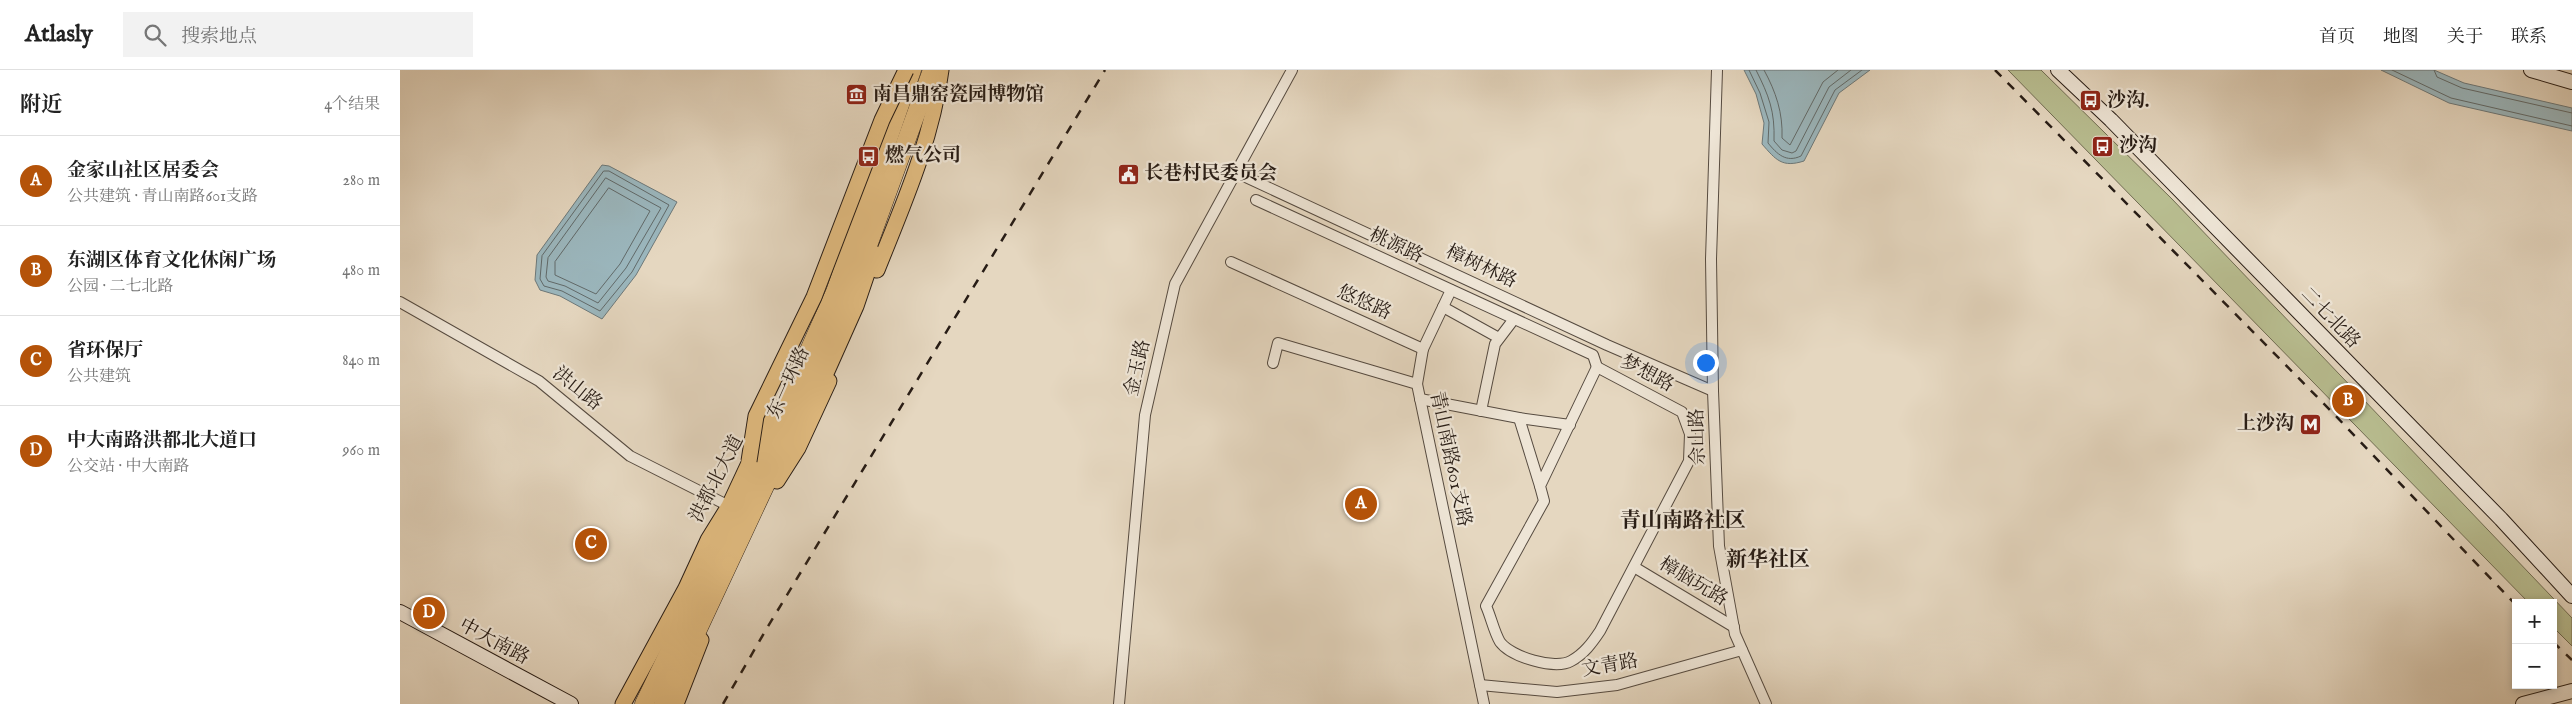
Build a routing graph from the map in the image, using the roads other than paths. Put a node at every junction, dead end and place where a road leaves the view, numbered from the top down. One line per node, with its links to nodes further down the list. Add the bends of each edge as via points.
1 (906, 70): 29 (main road, 洪都北大道, bridge, via 882,120 814,297 756,416 749,461)
2 (912, 70): 39 (highway, 东一环路, via 835,292 739,508)
3 (932, 70): 40 (highway, 东一环路, via 850,295 813,383)
4 (940, 70): 41 (main road, via 856,306 777,481 710,618)
5 (1292, 70): 10 (street, 金玉路)
6 (1717, 70): 23 (street, 佘山路, via 1712,207)
7 (2058, 70): 31 (main road, 二七北路, via 2111,120 2501,519)
8 (2531, 70): 9 (main road)
9 (2572, 82)
10 (1235, 172): 18 (street, 樟树林路); 42 (street, 金玉路, via 1175,284 1145,415)
11 (1256, 200): 13 (street, 桃源路)
12 (1231, 262): 19 (street, 悠悠路)
13 (1451, 290): 15 (street); 16 (street, 桃源路)
14 (400, 302): 29 (street, 洪山路, via 539,381 630,456)
15 (1443, 307): 17 (street); 19 (street)
16 (1514, 319): 17 (street); 21 (street, 桃源路, via 1593,355)
17 (1499, 338): 25 (street, via 1494,344)
18 (1607, 346): 21 (street); 23 (street, 樟树林路)
19 (1423, 349): 22 (street)
20 (1273, 363): 22 (street, 青山南路601支路, via 1278,343)
21 (1597, 367): 27 (street, 梦想路); 30 (street, 梦想路, via 1682,412 1690,434 1689,461)
22 (1417, 384): 24 (street, 青山南路601支路)
23 (1713, 392): 33 (street, 佘山路, via 1720,546)
24 (1420, 399): 25 (street); 35 (street, 青山南路601支路)
25 (1481, 411): 26 (street)
26 (1519, 418): 27 (street); 28 (street)
27 (1570, 425): 28 (street, 梦想路)
28 (1540, 486): 30 (street, 梦想路, via 1544,501 1486,606 1500,643 1524,659 1551,664 1569,662 1586,650 1600,631)
29 (729, 506): 38 (main road, 洪都北大道)
30 (1634, 567): 33 (street, 樟脑玩路)
31 (2572, 596)
32 (400, 612): 37 (main road, 中大南路)
33 (1734, 627): 34 (street, 佘山路)
34 (1742, 650): 35 (street, 文青路, via 1617,685 1557,692); 44 (street, 佘山路)
35 (1480, 685): 43 (street, 青山南路601支路)
36 (2572, 691): 45 (main road)
37 (570, 704)
38 (623, 704)
39 (644, 704)
40 (663, 704)
41 (676, 704)
42 (1119, 704)
43 (1484, 704)
44 (1766, 704)
45 (2523, 704)

